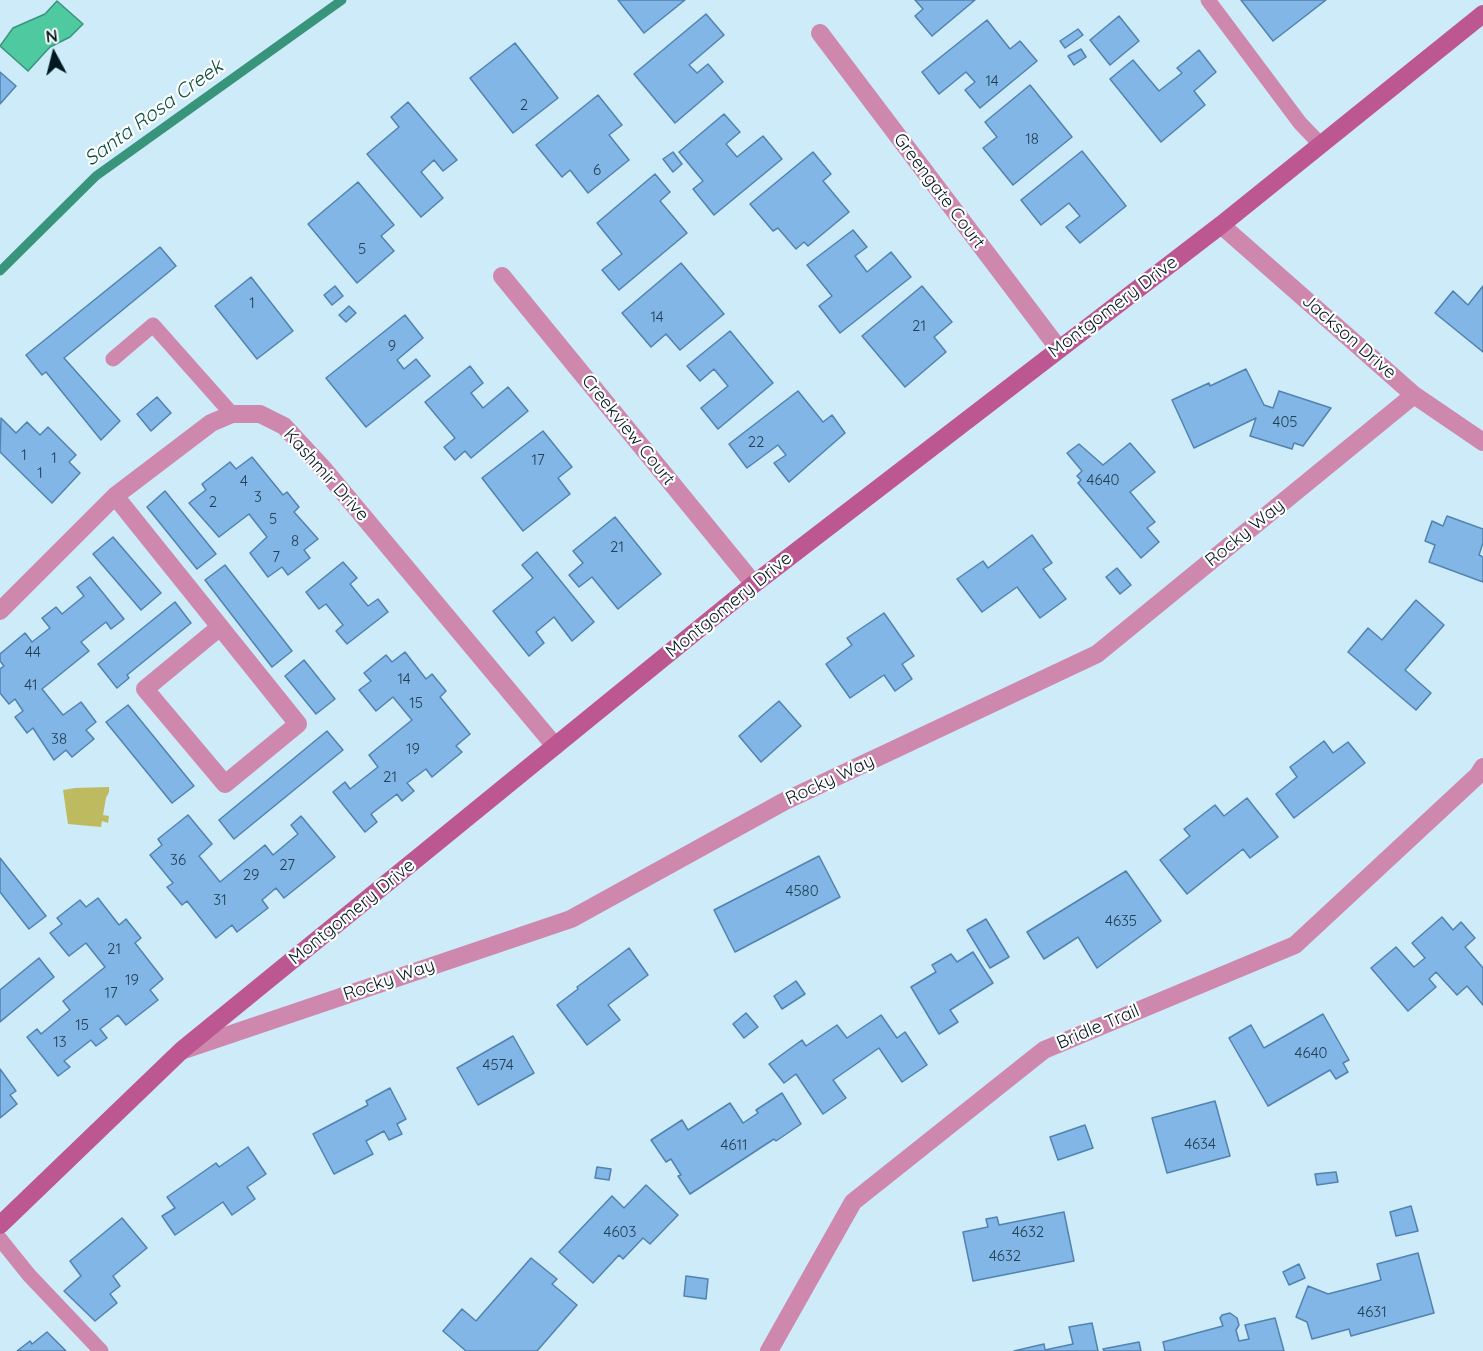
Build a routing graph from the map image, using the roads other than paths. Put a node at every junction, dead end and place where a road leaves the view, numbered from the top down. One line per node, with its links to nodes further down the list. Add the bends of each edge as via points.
1 (1208, 0): 4 (lane)
2 (1483, 14): 4 (street, Montgomery Drive)
3 (820, 33): 7 (street, Greengate Court)
4 (1320, 146): 5 (street, Montgomery Drive)
5 (1221, 225): 7 (street, Montgomery Drive); 9 (street, Jackson Drive)
6 (502, 276): 13 (street, Creekview Court)
7 (1059, 348): 13 (street, Montgomery Drive)
8 (113, 359): 10 (lane, via 153,325)
9 (1414, 394): 11 (street, Jackson Drive); 18 (street, Rocky Way, via 1097,654 785,801 571,919)
10 (232, 414): 12 (street, Kashmir Drive, via 211,423); 16 (street, Kashmir Drive, via 260,414 284,426)
11 (1481, 437)
12 (116, 496): 14 (street, Kashmir Drive); 15 (street)
13 (754, 584): 16 (street, Montgomery Drive)
14 (0, 612)
15 (220, 627): 15 (street, via 298,724 225,784 145,689)
16 (555, 746): 18 (street, Montgomery Drive)
17 (1483, 767): 22 (street, Bridle Trail, via 1478,776 1295,945 1044,1050 853,1202)
18 (182, 1050): 19 (street, Montgomery Drive)
19 (0, 1225)
20 (0, 1239): 21 (lane)
21 (101, 1351)
22 (769, 1351)

